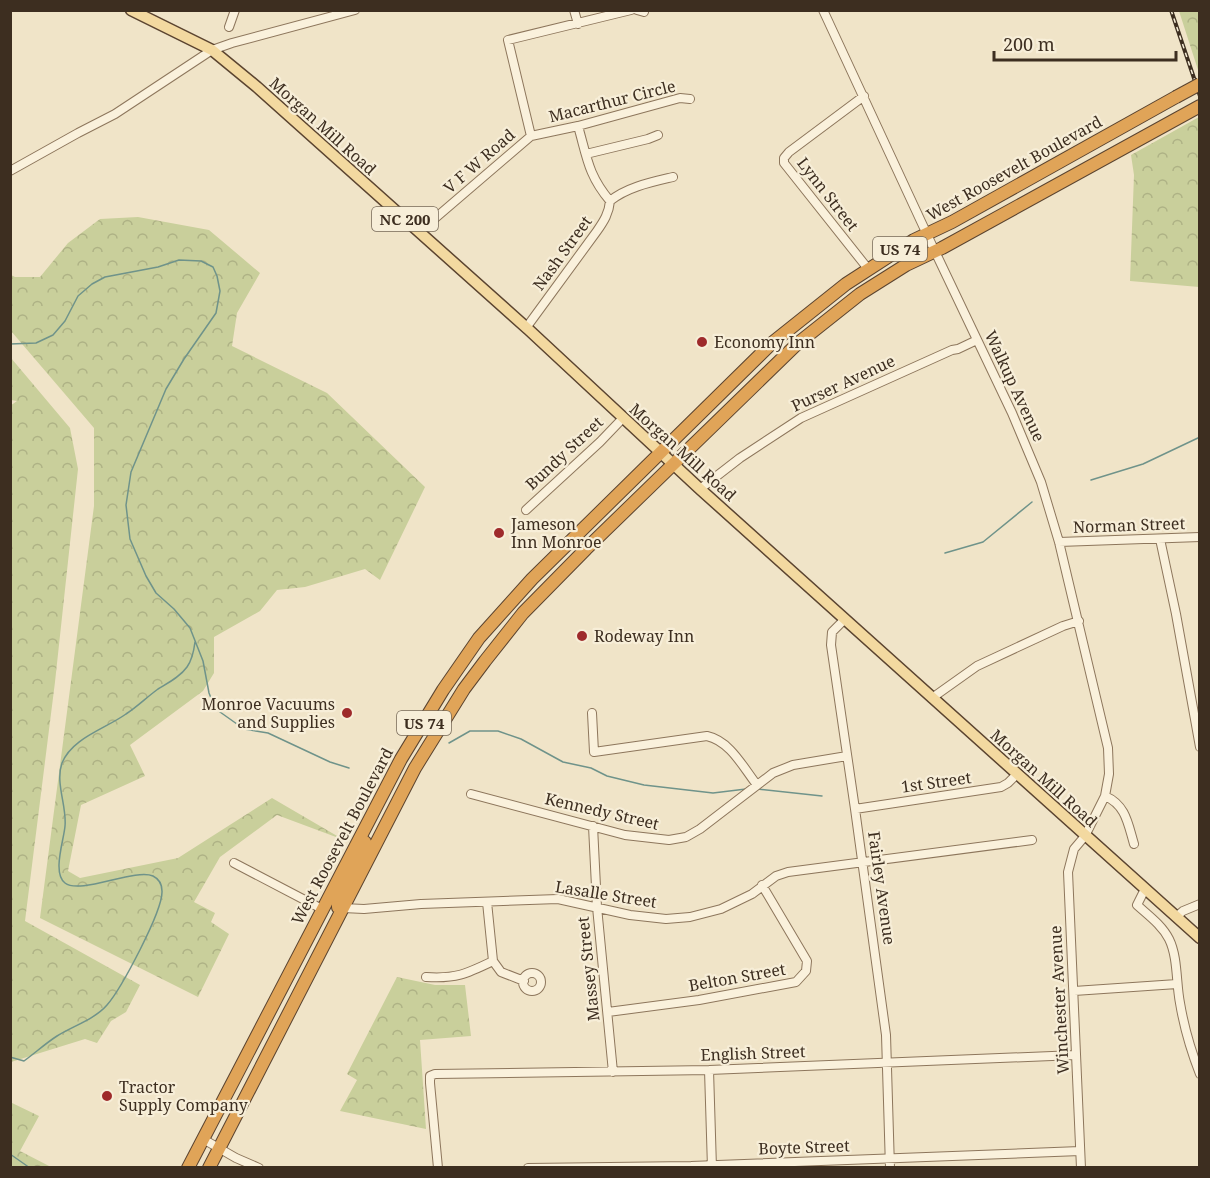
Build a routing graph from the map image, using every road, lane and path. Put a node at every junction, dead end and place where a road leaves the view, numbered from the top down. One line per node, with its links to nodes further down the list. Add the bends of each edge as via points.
1 (131, 10): 9 (main road, Morgan Mill Road / NC 200)
2 (235, 10): 8 (street)
3 (355, 10): 9 (street)
4 (574, 10): 7 (street)
5 (631, 10): 7 (street, Macarthur Circle)
6 (823, 10): 11 (street, Walkup Avenue)
7 (578, 24): 16 (street, Macarthur Circle, via 508,40)
8 (229, 27)
9 (212, 50): 18 (street, via 115,114); 21 (main road, Morgan Mill Road / NC 200)
10 (1200, 84): 22 (highway, West Roosevelt Boulevard / US 74, bridge)
11 (864, 96): 22 (street, Walkup Avenue); 24 (street, Lynn Street, via 789,152 784,163)
12 (690, 99): 14 (street, Macarthur Circle, via 680,98)
13 (1200, 106): 23 (highway, West Roosevelt Boulevard / US 74)
14 (578, 126): 16 (street, Macarthur Circle); 17 (street)
15 (658, 135): 17 (street)
16 (531, 136): 21 (street, V F W Road)
17 (586, 154): 20 (street, via 597,186)
18 (10, 171)
19 (673, 177): 20 (street, via 646,183)
20 (610, 201): 25 (street, Nash Street, via 606,218)
21 (419, 232): 25 (main road, Morgan Mill Road / NC 200)
22 (926, 234): 23 (street, Walkup Avenue); 24 (highway, West Roosevelt Boulevard / US 74)
23 (935, 252): 26 (street, Walkup Avenue); 29 (highway, West Roosevelt Boulevard / US 74, via 906,265 828,317)
24 (869, 270): 28 (highway, West Roosevelt Boulevard / US 74, via 772,343)
25 (526, 328): 27 (main road, Morgan Mill Road / NC 200)
26 (977, 340): 30 (street, Purser Avenue, via 801,418); 34 (street, Walkup Avenue, via 1041,482)
27 (623, 418): 28 (main road, Morgan Mill Road / NC 200); 31 (street, Bundy Street)
28 (660, 452): 29 (main road, Morgan Mill Road / NC 200); 40 (highway, West Roosevelt Boulevard / US 74, via 532,579 479,638)
29 (673, 464): 30 (main road, Morgan Mill Road); 53 (highway, West Roosevelt Boulevard / US 74, via 523,613 484,661 415,768)
30 (700, 489): 35 (main road, Morgan Mill Road)
31 (526, 510)
32 (1200, 537): 33 (street, Norman Street)
33 (1160, 539): 34 (street, Norman Street); 39 (street)
34 (1059, 543): 36 (street, Walkup Avenue)
35 (845, 619): 37 (main road, Morgan Mill Road); 41 (street, Fairley Avenue, via 830,638)
36 (1078, 621): 37 (street, via 977,666); 46 (street, Walkup Avenue, via 1110,758)
37 (932, 698): 42 (main road, Morgan Mill Road)
38 (592, 713): 43 (street, via 594,752 707,736 728,747)
39 (1200, 747)
40 (407, 749): 45 (highway, West Roosevelt Boulevard / US 74); 53 (highway, via 410,760 379,823)
41 (847, 756): 43 (street, Kennedy Street, via 787,767); 47 (street, Fairley Avenue)
42 (1017, 774): 47 (street, 1st Street, via 1001,787); 49 (main road, Morgan Mill Road)
43 (757, 785): 48 (street, Kennedy Street, via 686,837 657,840)
44 (471, 794): 48 (street, Kennedy Street)
45 (381, 796): 59 (highway, via 363,847 338,899 338,907); 61 (highway, West Roosevelt Boulevard / US 74)
46 (1105, 796): 49 (street, Walkup Avenue); 51 (street, via 1124,812)
47 (855, 808): 52 (street, Fairley Avenue)
48 (593, 826): 60 (street, Massey Street)
49 (1085, 836): 56 (main road, Morgan Mill Road); 68 (street, Winchester Avenue, via 1074,849 1068,872)
50 (1032, 840): 52 (street, Lasalle Street)
51 (1134, 844)
52 (863, 861): 55 (street, Lasalle Street, via 789,872); 71 (street, Fairley Avenue, via 886,1035)
53 (366, 862): 59 (highway, West Roosevelt Boulevard / US 74)
54 (234, 863): 61 (street)
55 (762, 885): 60 (street, Lasalle Street, via 721,909 690,917 652,918); 69 (street, Belton Street, via 807,961 806,971 796,982)
56 (1145, 889): 62 (main road, Morgan Mill Road); 67 (street, via 1137,905 1169,939)
57 (487, 902): 59 (street, Lasalle Street); 60 (street, Lasalle Street, via 558,900); 64 (street)
58 (1200, 904): 62 (street)
59 (343, 908): 76 (highway, West Roosevelt Boulevard / US 74)
60 (597, 908): 69 (street, Massey Street)
61 (321, 909): 75 (highway, West Roosevelt Boulevard / US 74)
62 (1176, 917): 63 (main road, Morgan Mill Road)
63 (1200, 938)
64 (493, 961): 65 (street, via 464,975); 66 (street, via 501,972)
65 (426, 977)
66 (524, 981)
67 (1177, 984): 68 (street); 74 (street, via 1191,1051)
68 (1074, 991): 70 (street, Winchester Avenue)
69 (608, 1012): 73 (street, Massey Street)
70 (1076, 1055): 71 (street, English Street); 77 (street, Winchester Avenue)
71 (886, 1062): 72 (street, English Street); 78 (street, Fairley Avenue)
72 (709, 1070): 73 (street, English Street); 79 (street)
73 (613, 1072): 83 (street, English Street, via 430,1076)
74 (1200, 1074)
75 (203, 1139): 76 (street); 80 (highway, West Roosevelt Boulevard / US 74)
76 (219, 1148): 81 (highway, West Roosevelt Boulevard / US 74); 82 (street)
77 (1080, 1151): 78 (street, Boyte Street); 87 (street, Winchester Avenue)
78 (890, 1163): 79 (street, Boyte Street)
79 (712, 1166): 86 (street, Boyte Street)
80 (188, 1167)
81 (209, 1167)
82 (259, 1167)
83 (438, 1167)
84 (528, 1167): 85 (street, Boyte Street)
85 (559, 1167): 86 (street, Boyte Street)
86 (658, 1167)
87 (1081, 1167)

